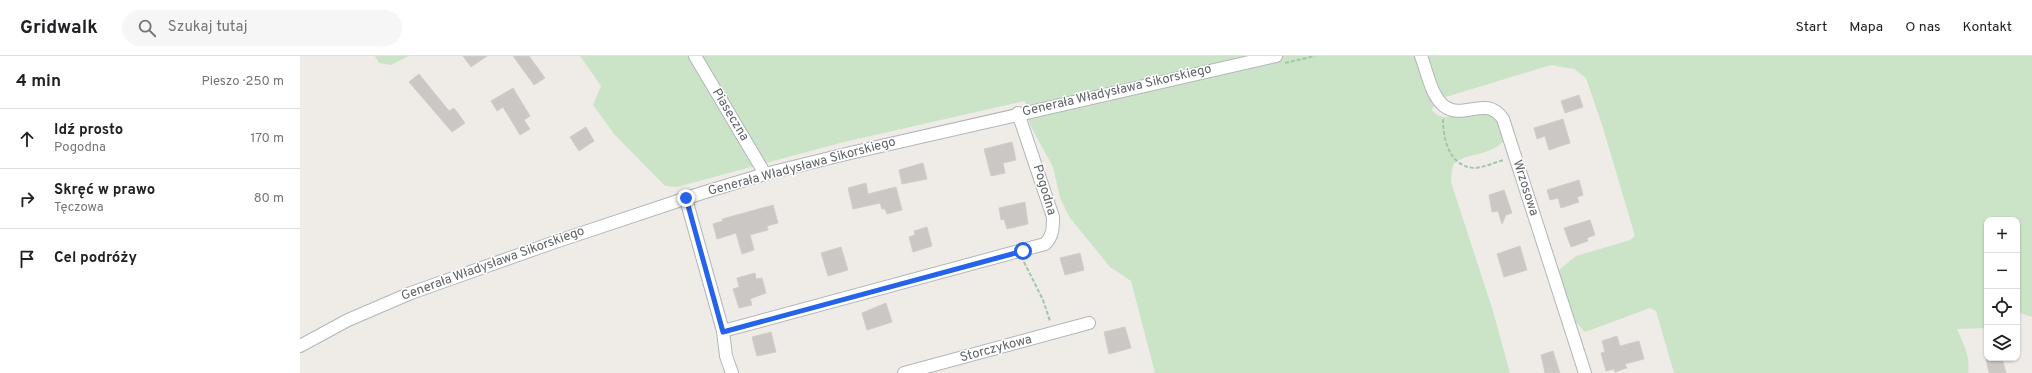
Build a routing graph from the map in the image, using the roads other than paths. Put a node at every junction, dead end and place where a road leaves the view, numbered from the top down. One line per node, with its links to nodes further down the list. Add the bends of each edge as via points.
1 (695, 56): 5 (street, Piaseczna)
2 (1276, 56): 4 (street, Generała Władysława Sikorskiego)
3 (1421, 56): 12 (street, Wrzosowa, via 1436,97 1444,107 1455,111 1488,107 1498,112 1503,119)
4 (1018, 113): 5 (street, Generała Władysława Sikorskiego); 8 (street, Pogodna, via 1053,217 1051,239 1046,244)
5 (765, 174): 6 (street, Generała Władysława Sikorskiego)
6 (686, 198): 8 (street); 9 (street, Generała Władysława Sikorskiego, via 411,293 348,320)
7 (1089, 324): 11 (street, Storczykowa)
8 (723, 332): 10 (street, via 726,356)
9 (300, 346)
10 (732, 373)
11 (904, 373)
12 (1585, 373)

